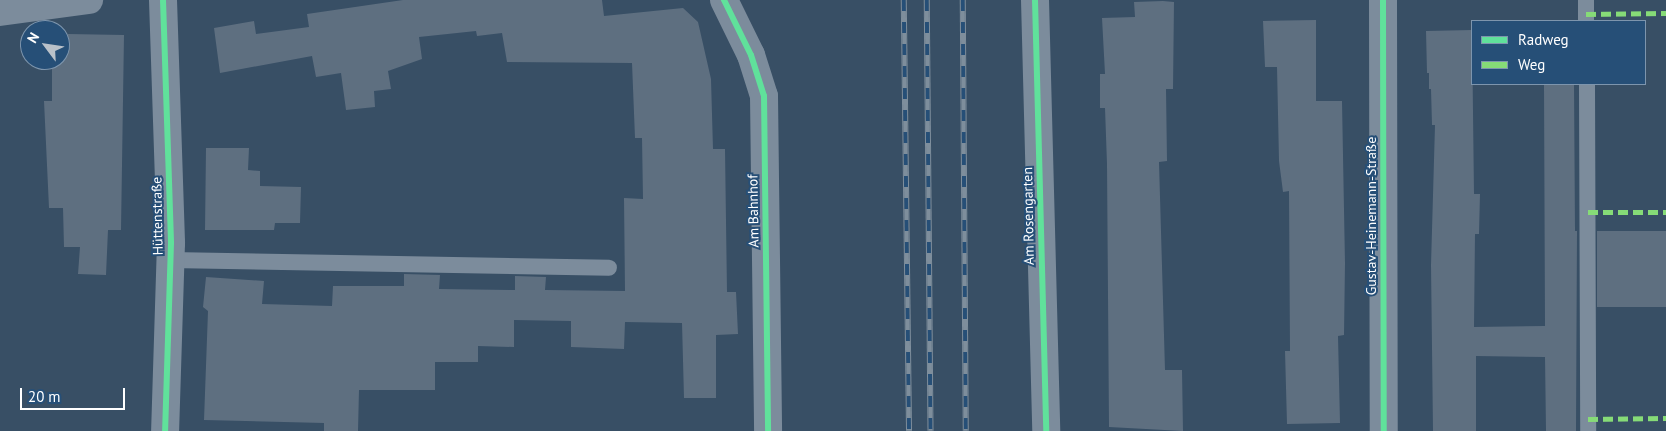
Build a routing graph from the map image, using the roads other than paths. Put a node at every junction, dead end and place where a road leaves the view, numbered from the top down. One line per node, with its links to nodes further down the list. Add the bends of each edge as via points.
1 (89, 0): 7 (street)
2 (163, 0): 10 (street, Hüttenstraße)
3 (724, 0): 13 (street, Am Bahnhof, via 751,55 764,96)
4 (1034, 0): 14 (street, Am Rosengarten)
5 (1383, 0): 15 (street, Gustav-Heinemann-Straße)
6 (1586, 0): 8 (lane)
7 (0, 12)
8 (1586, 20)
9 (1587, 85): 16 (lane)
10 (170, 260): 11 (lane); 12 (street, Hüttenstraße)
11 (609, 268)
12 (165, 431)
13 (768, 431)
14 (1046, 431)
15 (1384, 431)
16 (1588, 431)

